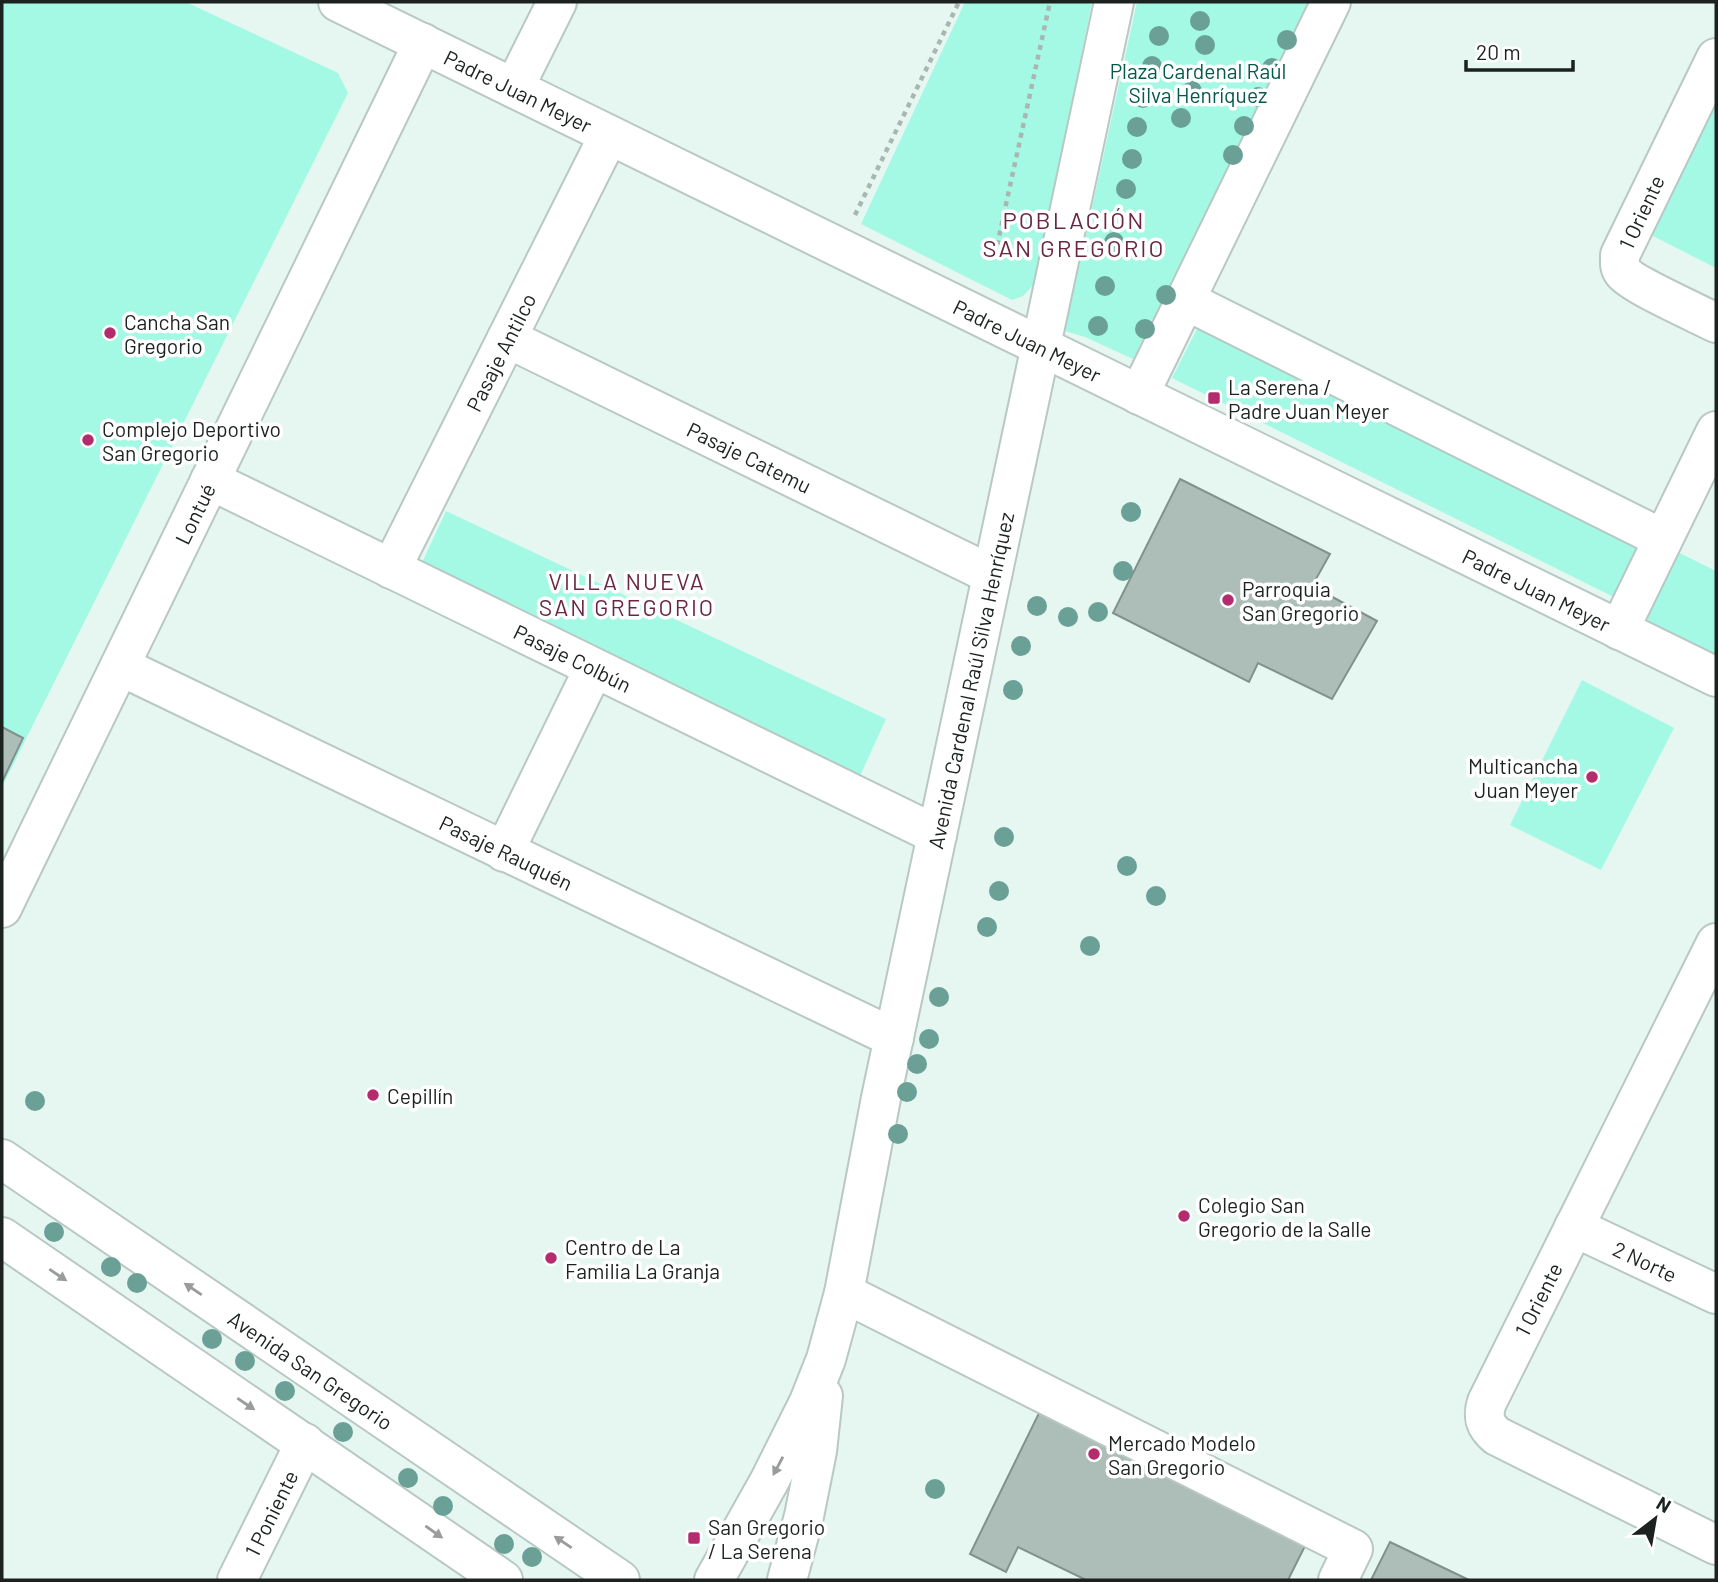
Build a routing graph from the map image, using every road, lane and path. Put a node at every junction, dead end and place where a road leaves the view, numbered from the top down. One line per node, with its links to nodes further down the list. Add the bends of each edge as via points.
1 (338, 2): 7 (street, Padre Juan Meyer)
2 (557, 2): 9 (street)
3 (959, 2): 11 (path)
4 (1051, 2): 12 (path)
5 (1114, 2): 16 (street, Avenida Cardenal Raúl Silva Henríquez)
6 (1331, 2): 13 (street)
7 (423, 43): 9 (street, Padre Juan Meyer); 19 (street, Lontué)
8 (1716, 58): 14 (street, 1 Oriente, via 1620,256 1622,272 1628,277)
9 (514, 88): 10 (street, Padre Juan Meyer)
10 (609, 135): 11 (street, Padre Juan Meyer); 15 (street, Pasaje Antilco)
11 (839, 247): 16 (street, Padre Juan Meyer)
12 (995, 255)
13 (1185, 300): 17 (street); 20 (street)
14 (1716, 323)
15 (507, 338): 21 (street, Pasaje Antilco); 22 (street, Pasaje Catemu)
16 (1041, 346): 17 (street, Padre Juan Meyer); 22 (street, Avenida Cardenal Raúl Silva Henríquez)
17 (1139, 395): 23 (street, Padre Juan Meyer)
18 (1716, 431): 20 (street)
19 (210, 480): 21 (street, Pasaje Colbún); 24 (street, Lontué)
20 (1663, 539): 23 (street)
21 (391, 569): 25 (street, Pasaje Colbún)
22 (992, 575): 27 (street, Avenida Cardenal Raúl Silva Henríquez)
23 (1619, 630): 26 (street, Padre Juan Meyer)
24 (120, 666): 28 (street, Pasaje Rauquén); 29 (street, Lontué)
25 (594, 668): 27 (street, Pasaje Colbún); 28 (street)
26 (1716, 677)
27 (937, 835): 31 (street, Avenida Cardenal Raúl Silva Henríquez)
28 (504, 852): 31 (street, Pasaje Rauquén)
29 (2, 908)
30 (1716, 943): 33 (street, 1 Oriente)
31 (894, 1038): 35 (street, Avenida Cardenal Raúl Silva Henríquez)
32 (4, 1168): 42 (street, Avenida San Gregorio, one-way to 32)
33 (1574, 1227): 36 (street, 2 Norte); 39 (street, 1 Oriente, via 1487,1402 1485,1422 1497,1436)
34 (2, 1237): 38 (street, one-way to 38)
35 (844, 1293): 37 (street, Avenida Cardenal Raúl Silva Henríquez); 45 (street, via 1353,1549)
36 (1716, 1294)
37 (826, 1359): 43 (street, Avenida Cardenal Raúl Silva Henríquez, one-way to 43, via 791,1441); 44 (street, Avenida Cardenal Raúl Silva Henríquez, via 817,1451)
38 (305, 1443): 40 (street, 1 Poniente); 41 (street, one-way to 41)
39 (1716, 1545)
40 (237, 1580)
41 (503, 1580)
42 (620, 1580)
43 (714, 1580)
44 (787, 1580)
45 (1338, 1580)

